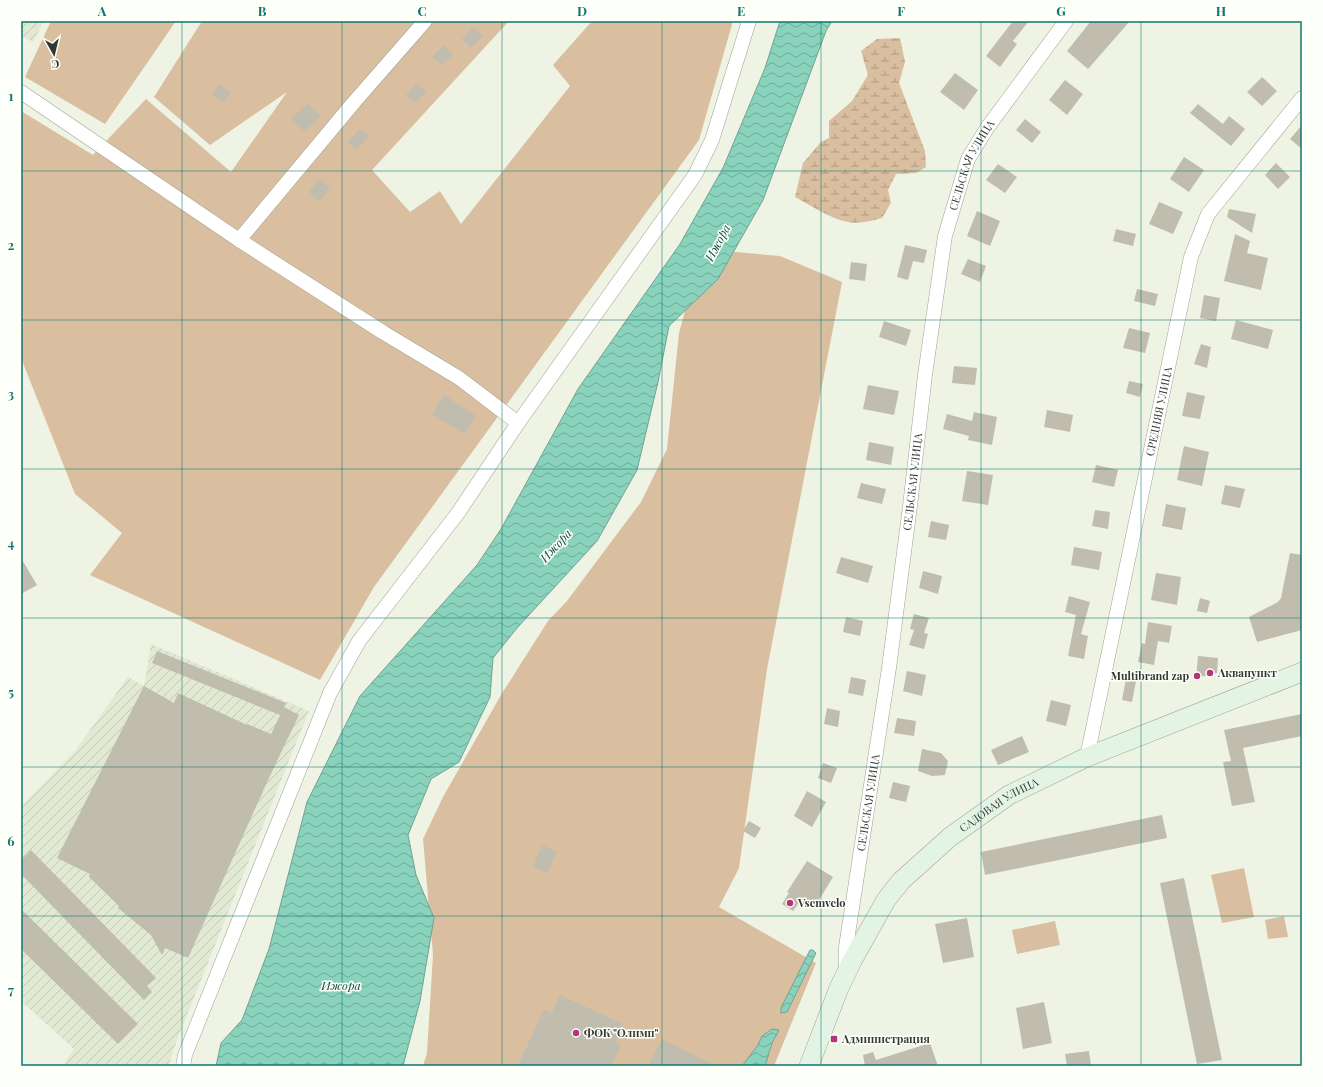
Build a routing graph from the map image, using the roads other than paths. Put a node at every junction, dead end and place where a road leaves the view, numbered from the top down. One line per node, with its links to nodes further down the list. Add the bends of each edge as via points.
1 (425, 21): 6 (street)
2 (749, 21): 7 (street, via 712,140 695,175)
3 (1066, 21): 10 (street, СЕЛЬСКАЯ УЛИЦА, via 987,128 968,159 945,236 890,661 846,947)
4 (21, 92): 6 (street)
5 (1302, 98): 9 (street, СРЕДНЯЯ УЛИЦА, via 1208,214 1190,257)
6 (239, 240): 7 (street, via 459,378)
7 (518, 423): 11 (street, via 458,513 359,641 330,693 185,1055)
8 (1302, 672): 9 (main road, САДОВАЯ УЛИЦА)
9 (1087, 757): 10 (main road, САДОВАЯ УЛИЦА, via 1009,795 950,837 917,866 886,900)
10 (846, 975): 12 (main road, САДОВАЯ УЛИЦА)
11 (184, 1066)
12 (809, 1066)

